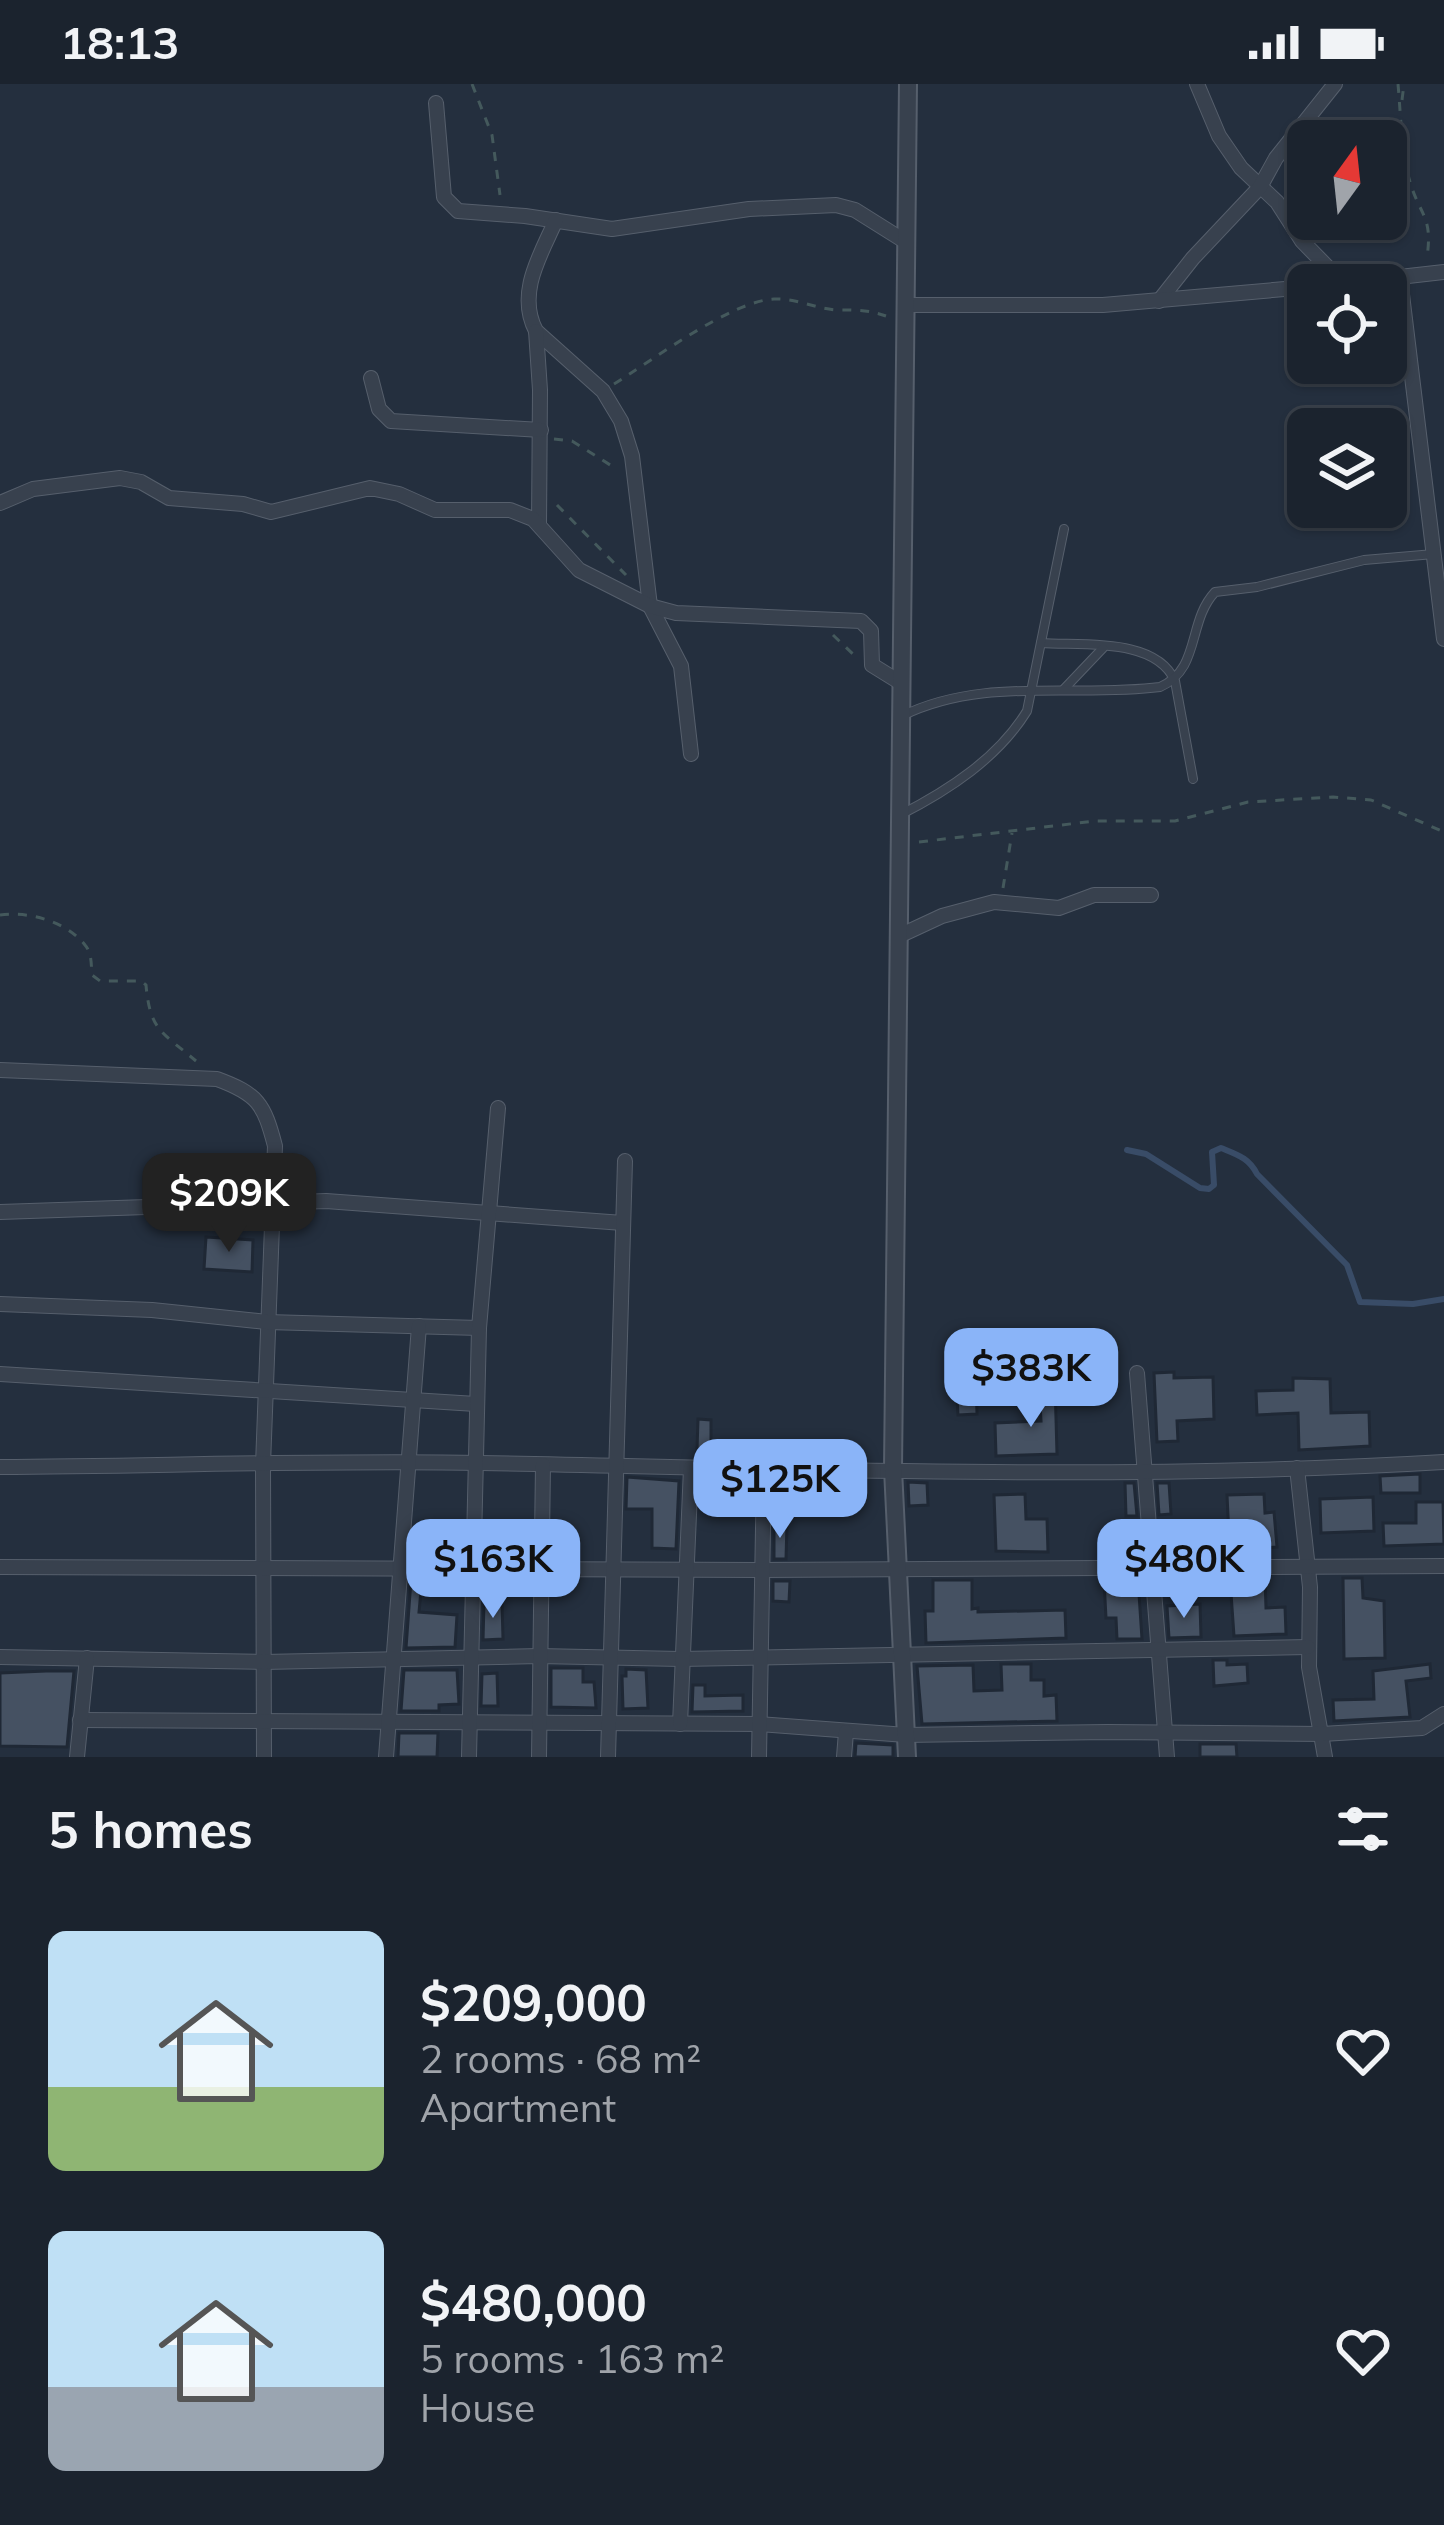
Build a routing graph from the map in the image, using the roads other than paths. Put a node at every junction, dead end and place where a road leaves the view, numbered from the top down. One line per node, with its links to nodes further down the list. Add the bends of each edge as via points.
1 (908, 84): 7 (street)
2 (1198, 84): 5 (street, via 1219,136)
3 (1335, 84): 5 (street)
4 (436, 103): 6 (street, via 448,206)
5 (1260, 188): 8 (street); 12 (street)
6 (556, 220): 7 (street, via 611,229 836,206); 15 (street, via 530,284)
7 (906, 242): 13 (street)
8 (1324, 264)
9 (1444, 272): 10 (street)
10 (1407, 277)
11 (1287, 289): 12 (street)
12 (1159, 301): 13 (street)
13 (905, 314): 27 (street)
14 (1407, 327): 21 (street)
15 (536, 331): 17 (street); 22 (street, via 603,391 621,421)
16 (371, 378): 17 (street, via 391,421)
17 (541, 435): 19 (street)
18 (0, 503): 19 (street, via 34,488 120,478 169,498 271,512 370,488 435,509 510,510)
19 (539, 525): 22 (street, via 579,570)
20 (1064, 530): 24 (lane)
21 (1439, 553): 23 (street); 26 (lane, via 1215,592)
22 (649, 602): 27 (street, via 676,613 867,624 872,664); 31 (street, via 681,666)
23 (1444, 639)
24 (1041, 643): 25 (lane); 28 (lane)
25 (1103, 648): 26 (lane, via 1157,657); 29 (lane)
26 (1175, 681): 29 (lane); 32 (lane)
27 (901, 683): 30 (street)
28 (1032, 690): 29 (lane); 30 (lane, via 953,697); 33 (lane, via 1012,734 968,773)
29 (1063, 690)
30 (901, 717): 33 (street)
31 (691, 754)
32 (1193, 779)
33 (900, 814): 35 (street)
34 (1151, 895): 35 (street, via 1094,895 1059,908 1002,902)
35 (899, 936): 61 (street)
36 (0, 1070): 39 (street, via 217,1079 246,1090 266,1110 275,1146)
37 (498, 1108): 41 (street)
38 (625, 1161): 42 (street)
39 (272, 1202): 40 (street); 41 (street); 44 (street)
40 (0, 1212)
41 (487, 1214): 42 (street); 46 (street)
42 (623, 1223): 58 (street)
43 (0, 1304): 44 (street)
44 (267, 1322): 45 (street); 49 (street)
45 (419, 1326): 46 (street); 50 (street)
46 (478, 1328): 51 (street)
47 (1137, 1373): 62 (street)
48 (0, 1374): 49 (street)
49 (265, 1393): 50 (street); 55 (street)
50 (411, 1401): 51 (street); 54 (street)
51 (476, 1404): 53 (street)
52 (1444, 1462): 60 (street)
53 (475, 1463): 54 (street); 56 (street); 70 (street)
54 (408, 1464): 55 (street); 67 (street)
55 (262, 1465): 57 (street); 69 (street)
56 (543, 1465): 58 (street); 64 (street)
57 (0, 1467)
58 (614, 1467): 59 (street); 71 (street)
59 (692, 1468): 63 (street); 72 (street)
60 (1298, 1468): 62 (street); 68 (street)
61 (893, 1469): 62 (street); 63 (street); 73 (street)
62 (1147, 1470): 74 (street)
63 (764, 1471): 75 (street)
64 (541, 1566): 70 (street); 71 (street); 79 (street)
65 (1444, 1566): 68 (street)
66 (0, 1567): 69 (street)
67 (402, 1567): 69 (street); 70 (street); 86 (street)
68 (1307, 1567): 74 (street); 76 (street)
69 (264, 1568): 87 (street)
70 (472, 1568): 83 (street)
71 (612, 1568): 72 (street); 84 (street)
72 (686, 1569): 75 (street); 85 (street)
73 (899, 1569): 74 (street); 75 (street); 78 (street)
74 (1153, 1569): 77 (street)
75 (761, 1570): 81 (street)
76 (1308, 1647): 77 (street); 100 (street)
77 (1161, 1648): 78 (street); 98 (street)
78 (899, 1654): 81 (street); 99 (street)
79 (539, 1656): 83 (street); 84 (street); 93 (street)
80 (0, 1657): 82 (street)
81 (760, 1657): 85 (street); 96 (street)
82 (87, 1658): 87 (street); 90 (street)
83 (471, 1658): 86 (street); 91 (street)
84 (609, 1658): 85 (street); 94 (street)
85 (680, 1659): 95 (street)
86 (392, 1660): 87 (street); 92 (street)
87 (264, 1662): 89 (street)
88 (1444, 1714): 100 (street, via 1422,1728)
89 (264, 1719): 90 (street); 92 (street); 102 (street)
90 (80, 1720): 101 (street)
91 (470, 1721): 92 (street); 93 (street); 104 (street)
92 (389, 1722): 103 (street)
93 (538, 1723): 94 (street); 105 (street)
94 (606, 1724): 95 (street); 106 (street)
95 (680, 1724): 96 (street)
96 (760, 1724): 97 (street); 107 (street)
97 (846, 1732): 99 (street); 108 (street)
98 (1166, 1732): 99 (street); 100 (street); 110 (street)
99 (906, 1735): 109 (street)
100 (1322, 1735): 111 (street)
101 (77, 1757)
102 (264, 1757)
103 (386, 1757)
104 (469, 1757)
105 (538, 1757)
106 (608, 1757)
107 (758, 1757)
108 (844, 1757)
109 (907, 1757)
110 (1167, 1757)
111 (1324, 1757)

